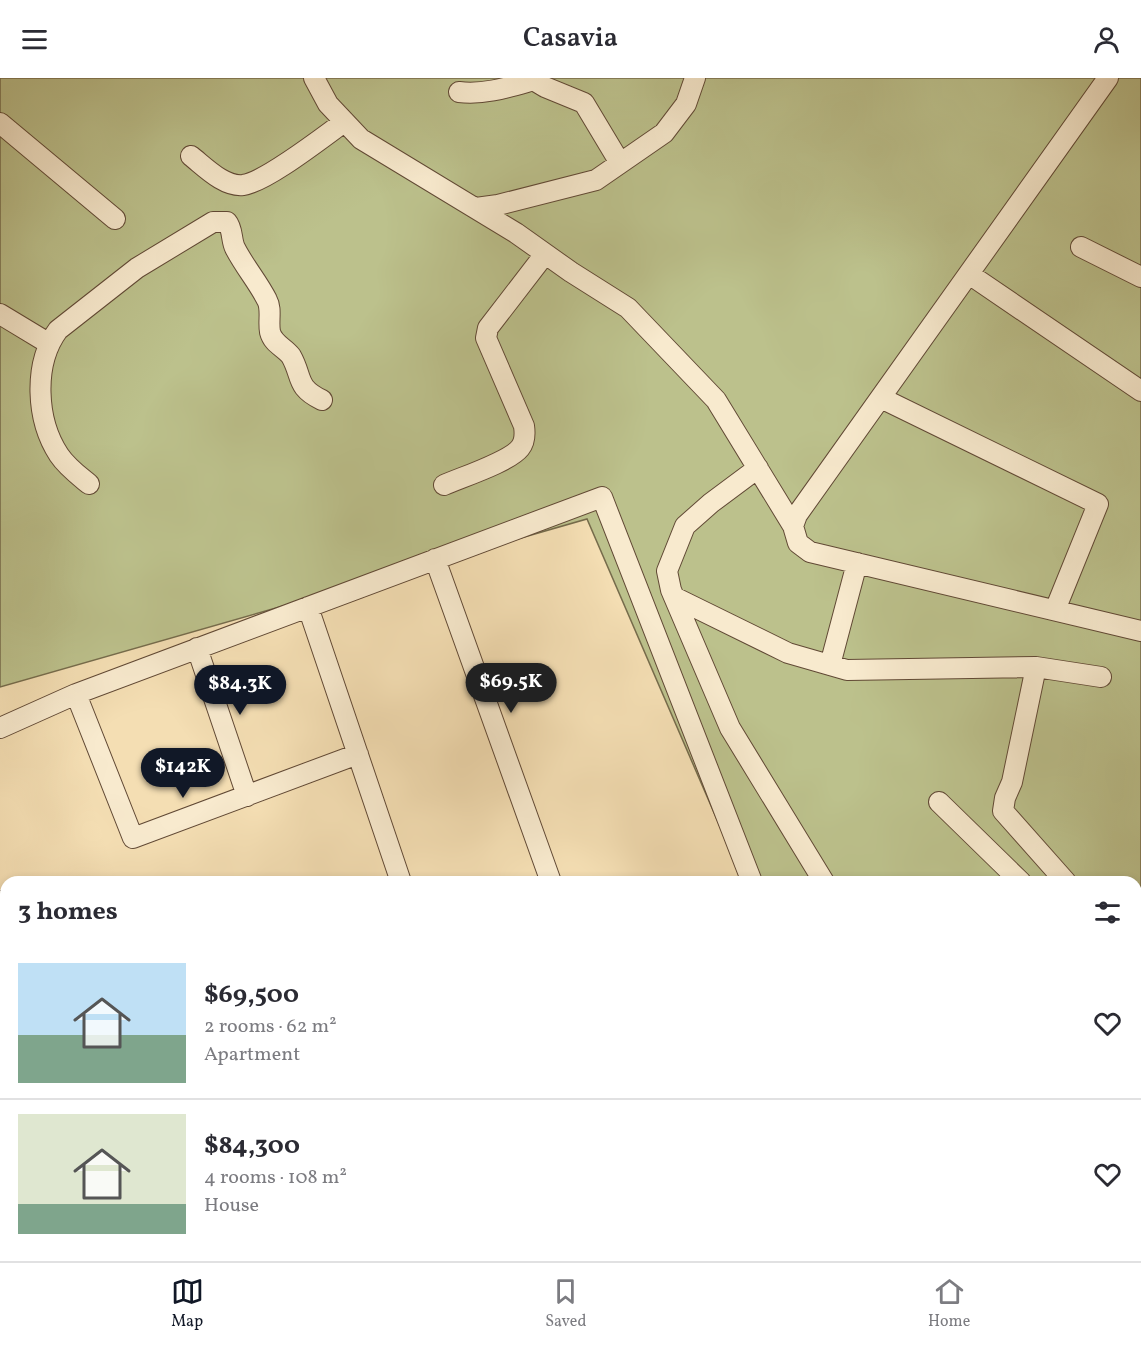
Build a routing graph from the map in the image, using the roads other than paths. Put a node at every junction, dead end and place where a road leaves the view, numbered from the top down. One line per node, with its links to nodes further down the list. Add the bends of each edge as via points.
1 (314, 78): 6 (street, via 328,104)
2 (695, 78): 9 (street, via 686,104 664,133)
3 (1108, 78): 14 (street)
4 (532, 79): 5 (street, via 496,91); 9 (street, via 584,103)
5 (459, 92)
6 (344, 122): 8 (street, via 267,176 242,185 222,180); 10 (street, via 361,139)
7 (0, 123): 11 (street)
8 (191, 156)
9 (620, 163): 10 (street, via 596,180)
10 (476, 208): 13 (street)
11 (115, 219)
12 (1081, 248): 15 (street)
13 (545, 254): 21 (street, via 628,308 716,400); 23 (street, via 488,328 486,338 524,426 521,447 510,457)
14 (969, 274): 18 (street); 19 (street)
15 (1141, 277)
16 (0, 314): 17 (street)
17 (48, 343): 20 (street, via 58,330 137,268 213,222 227,222 236,250 269,301 272,338 291,357 304,387); 22 (street, via 41,381 47,429 58,454)
18 (1141, 391)
19 (881, 398): 24 (street); 29 (street, via 1098,504)
20 (322, 400)
21 (758, 468): 24 (street); 27 (street, via 685,526 667,571)
22 (89, 484)
23 (444, 485)
24 (793, 526): 26 (street, via 798,543 810,552)
25 (435, 559): 28 (street); 41 (street); 42 (street, via 602,496)
26 (857, 563): 29 (street); 32 (street)
27 (674, 597): 32 (street, via 788,652); 43 (street, via 730,728)
28 (308, 607): 31 (street); 37 (street)
29 (1055, 610): 30 (street)
30 (1141, 631)
31 (197, 648): 35 (street); 38 (street)
32 (830, 665): 33 (street, via 872,671)
33 (1036, 667): 34 (street); 45 (street, via 1003,811)
34 (1101, 677)
35 (76, 694): 36 (street); 38 (street, via 133,838)
36 (0, 728)
37 (358, 754): 38 (street); 40 (street)
38 (246, 796)
39 (939, 802): 44 (street)
40 (395, 876)
41 (549, 876)
42 (750, 876)
43 (820, 876)
44 (1015, 876)
45 (1061, 876)

